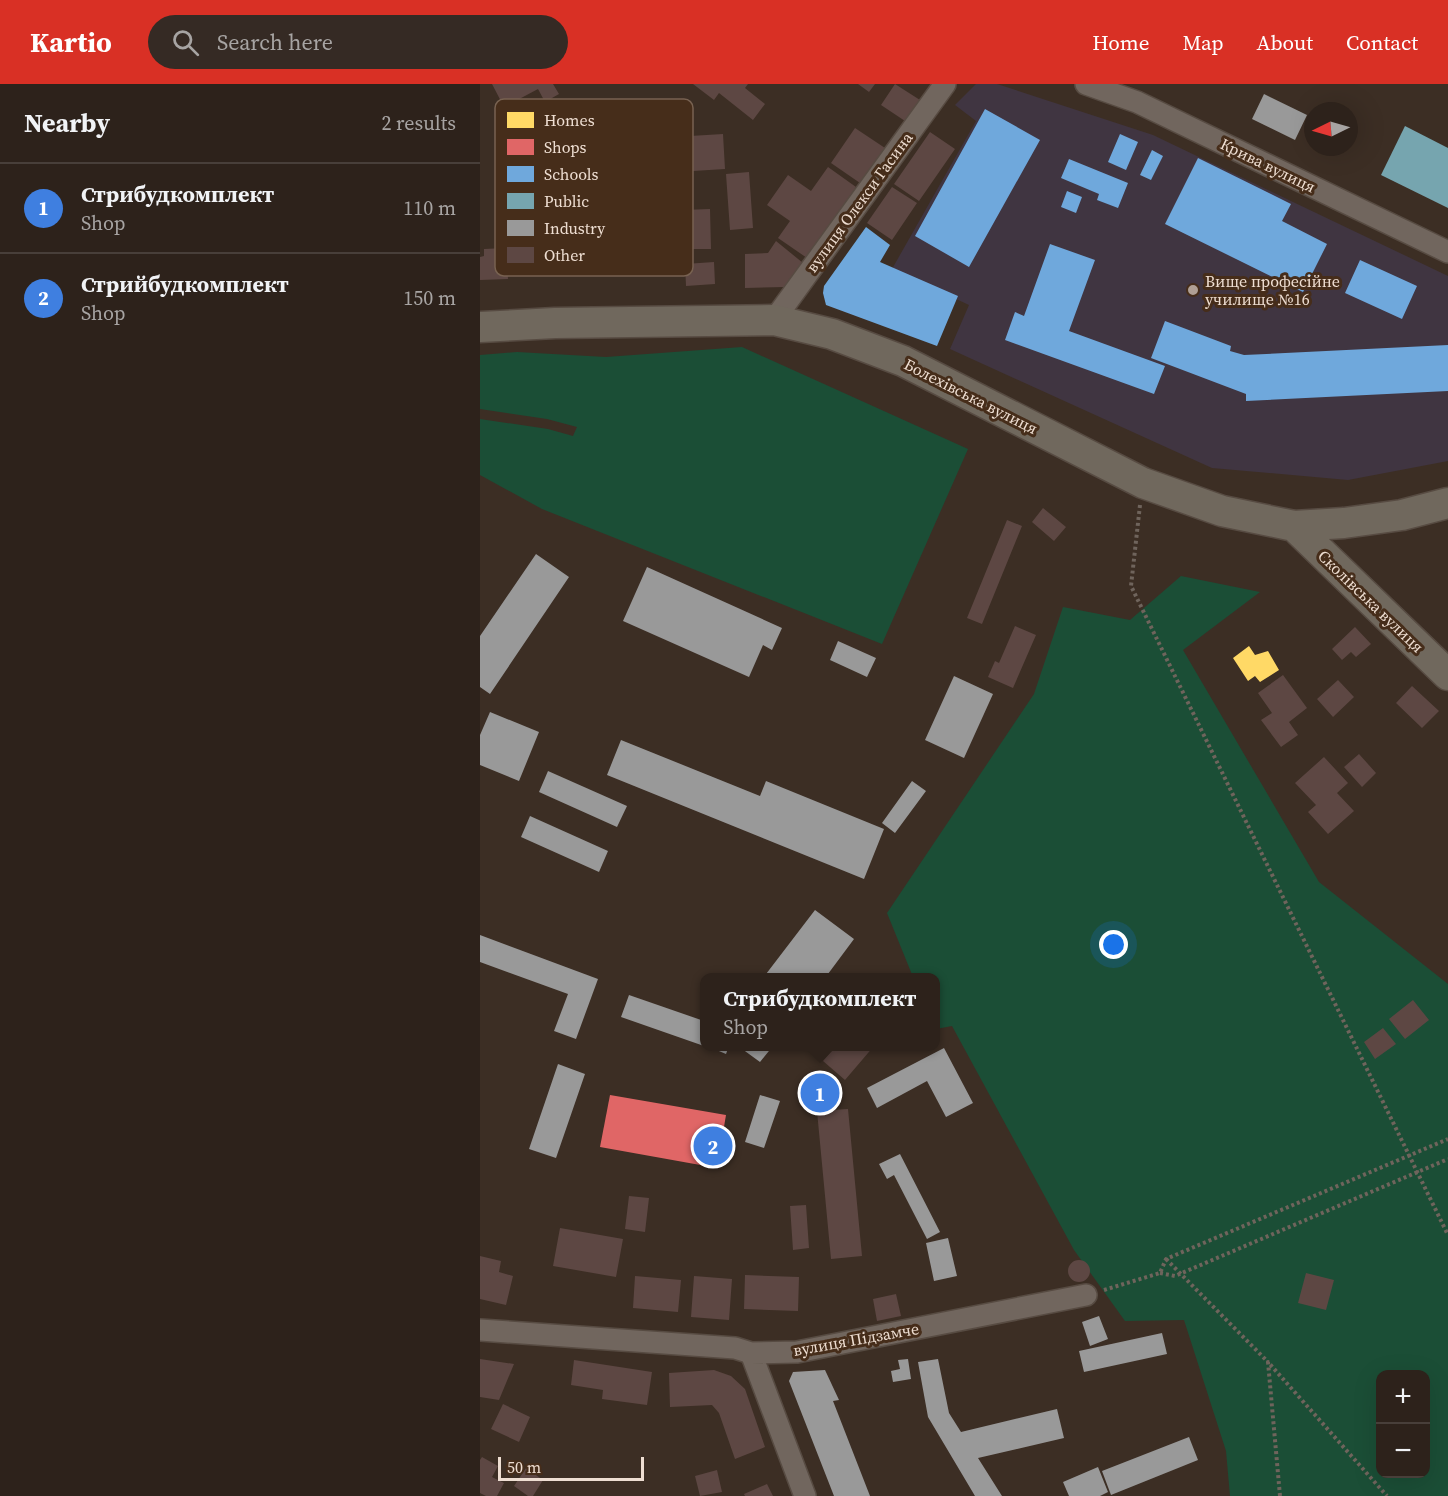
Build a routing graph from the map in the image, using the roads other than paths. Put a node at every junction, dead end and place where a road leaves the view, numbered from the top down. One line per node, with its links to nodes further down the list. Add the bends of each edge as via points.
1 (945, 84): 4 (street, вулиця Олекси Гасина)
2 (1086, 84): 3 (street, Крива вулиця, via 1137,102)
3 (1448, 252)
4 (774, 320): 5 (main road, Болехівська вулиця); 7 (main road, Болехівська вулиця, via 832,334 903,362 1143,483 1222,511)
5 (480, 327)
6 (1448, 503): 7 (main road, Болехівська вулиця, via 1344,524)
7 (1294, 526): 8 (main road, Сколівська вулиця)
8 (1448, 675)
9 (1086, 1295): 11 (street, вулиця Підзамче, via 797,1352)
10 (480, 1330): 11 (street, вулиця Підзамче, via 735,1348)
11 (751, 1353): 12 (street)
12 (805, 1496)

